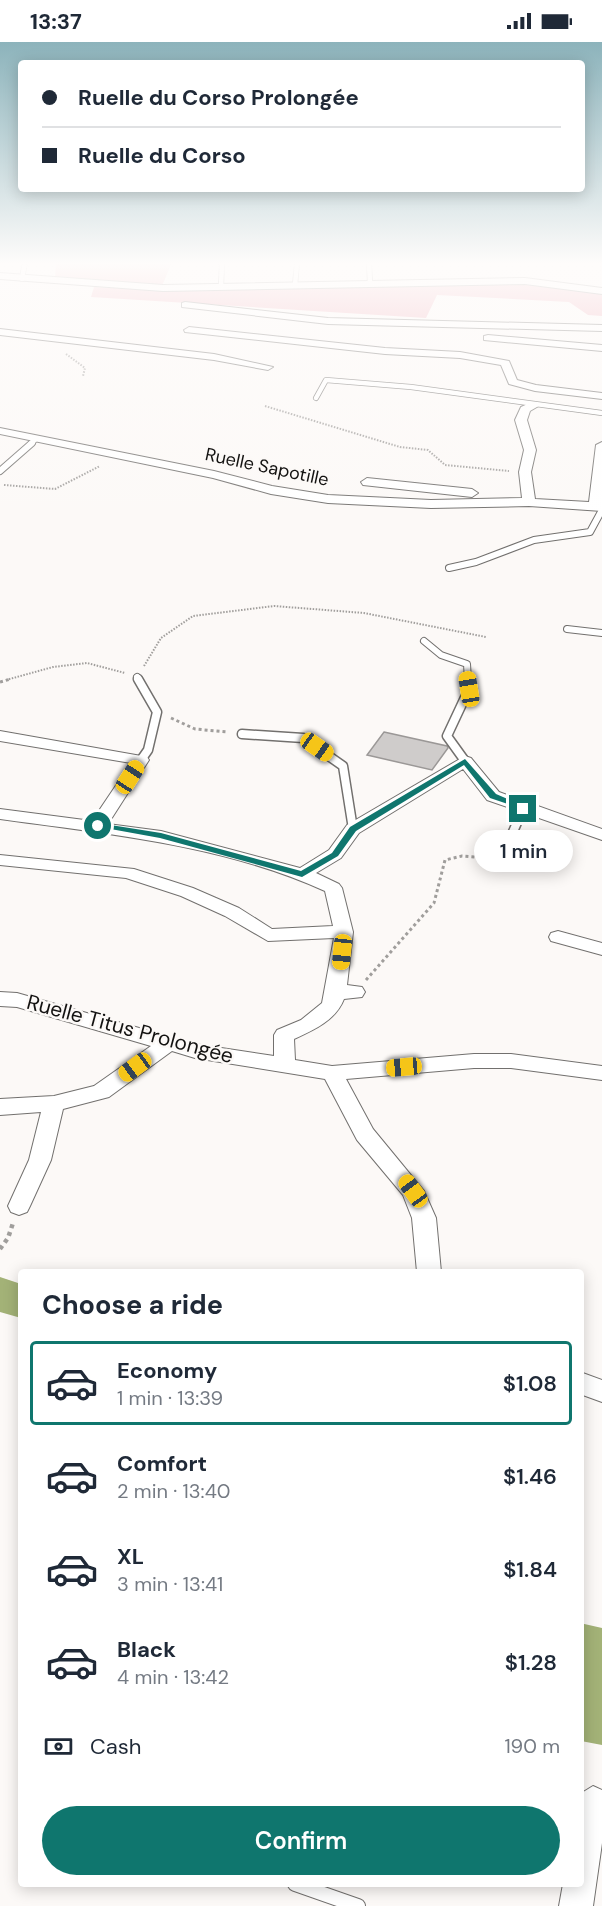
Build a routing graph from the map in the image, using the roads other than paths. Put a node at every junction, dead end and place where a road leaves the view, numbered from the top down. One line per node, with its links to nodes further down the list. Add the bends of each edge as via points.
1 (145, 349): 5 (street)
2 (366, 349): 3 (street)
3 (393, 349)
4 (433, 349): 6 (street, via 505,363 513,382)
5 (268, 367)
6 (602, 396)
7 (316, 398): 8 (lane, via 326,380)
8 (536, 404): 9 (lane); 15 (street, via 525,409 521,420 530,450 525,472)
9 (602, 412)
10 (0, 431): 11 (street, Ruelle Sapotille)
11 (35, 440): 13 (lane); 15 (street, Ruelle Sapotille, via 328,499 431,504)
12 (602, 445): 16 (street)
13 (0, 471)
14 (367, 482): 15 (street)
15 (530, 499): 16 (street, Ruelle Sapotille)
16 (600, 508): 17 (lane, via 590,532 542,537 476,564)
17 (449, 568)
18 (567, 629): 19 (lane)
19 (602, 633)
20 (424, 641): 25 (lane, via 441,655 467,664 469,689 447,736)
21 (137, 677): 24 (lane, via 157,712 148,750)
22 (242, 734): 29 (lane, via 303,738 343,766)
23 (0, 736): 24 (street)
24 (141, 760): 28 (street)
25 (465, 761): 26 (street, via 493,796); 29 (street)
26 (523, 809): 30 (street); 31 (lane)
27 (0, 814): 28 (street)
28 (98, 826): 33 (street, via 161,836)
29 (353, 829): 33 (street, via 335,854)
30 (602, 835)
31 (501, 859)
32 (0, 860): 34 (street, via 128,873 196,896 232,912 268,935)
33 (302, 874): 34 (street, via 333,888)
34 (344, 932): 39 (street, via 346,992 308,1025 284,1035)
35 (558, 937): 36 (street)
36 (602, 949)
37 (0, 999): 38 (street, Ruelle Titus Prolongée, via 17,1000)
38 (169, 1043): 39 (street, Ruelle Titus Prolongée, via 195,1051); 42 (street, via 101,1092)
39 (285, 1065): 40 (street, Ruelle Titus Prolongée)
40 (332, 1073): 41 (street, Ruelle Titus Prolongée, via 511,1061); 45 (street, via 365,1134 413,1191 424,1218)
41 (602, 1073)
42 (54, 1104): 43 (street); 44 (street, via 40,1160)
43 (0, 1107)
44 (19, 1206)
45 (429, 1269)
46 (584, 1384): 47 (street)
47 (602, 1391)
48 (593, 1802): 49 (street)
49 (584, 1854)
50 (304, 1887): 52 (lane)
51 (579, 1887): 53 (street)
52 (358, 1906)
53 (576, 1906)

